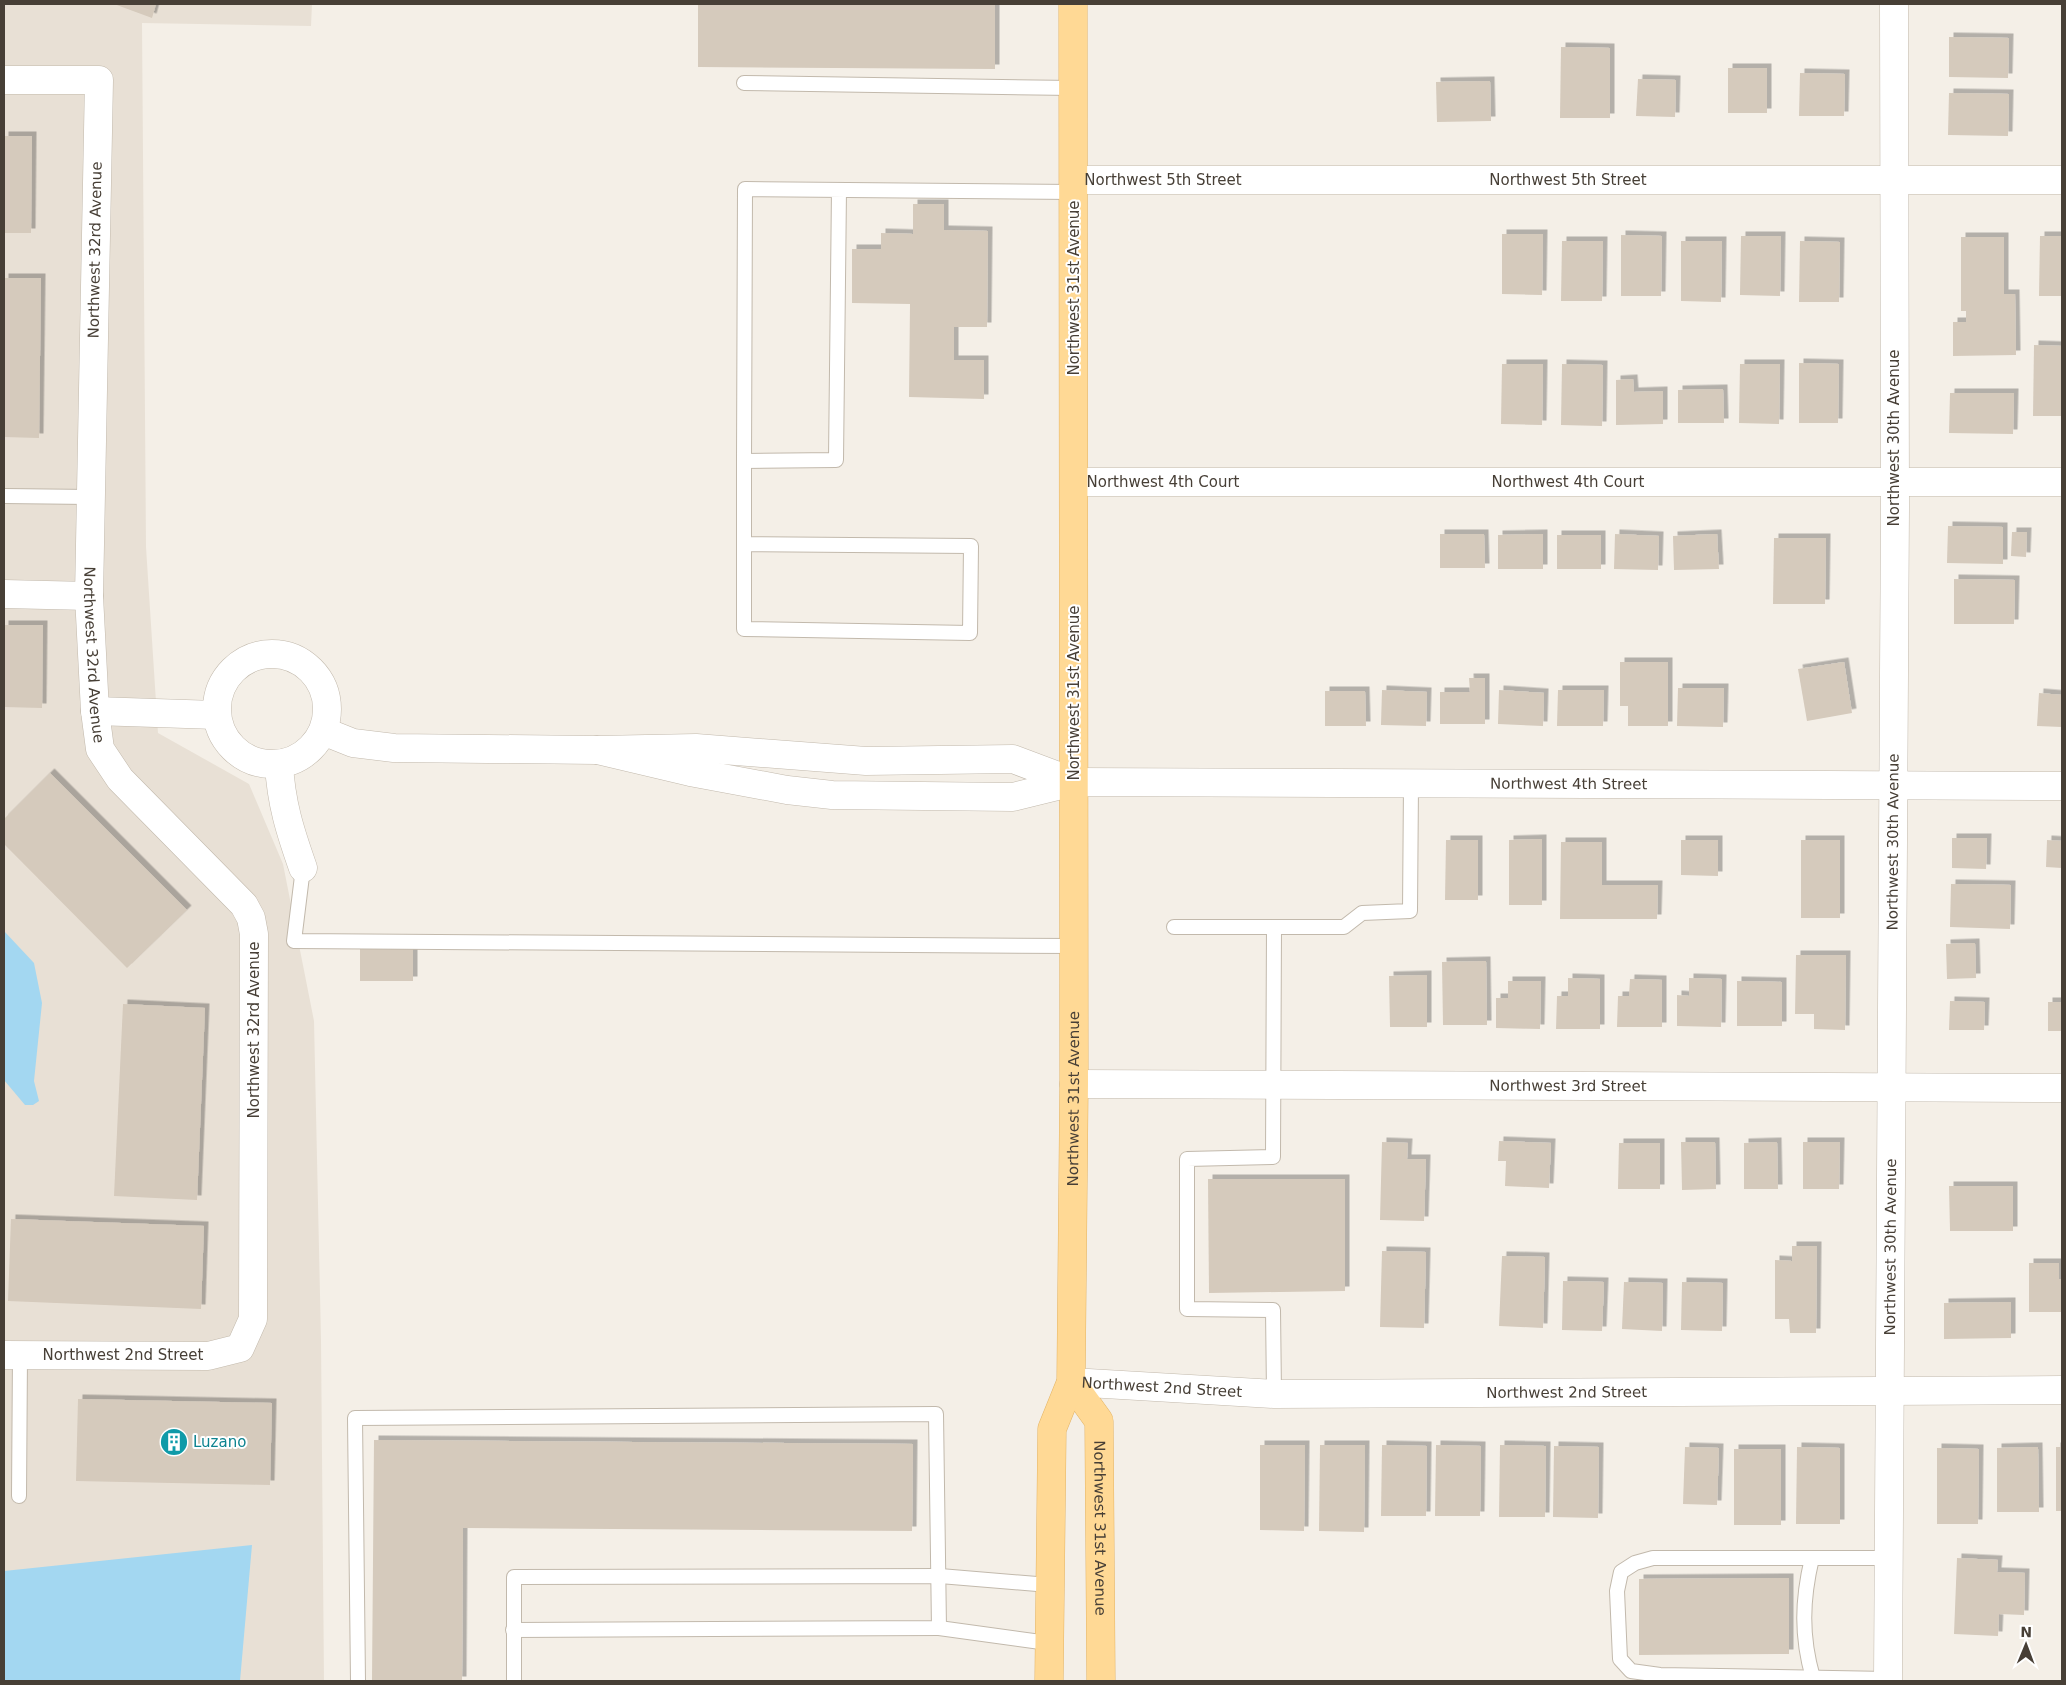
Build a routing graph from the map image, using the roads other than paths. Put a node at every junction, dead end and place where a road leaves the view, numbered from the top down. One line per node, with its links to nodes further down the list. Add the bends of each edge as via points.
1 (1074, 4): 5 (main road, Northwest 31st Avenue)
2 (1894, 4): 6 (street, Northwest 30th Avenue)
3 (4, 80): 15 (street, Northwest 32rd Avenue, via 98,80)
4 (744, 83): 5 (lane)
5 (1074, 88): 8 (main road, Northwest 31st Avenue)
6 (1893, 180): 7 (street, Northwest 5th Street); 8 (street, Northwest 5th Street); 12 (street, Northwest 30th Avenue)
7 (2062, 180)
8 (1074, 186): 9 (lane); 11 (main road, Northwest 31st Avenue)
9 (839, 190): 10 (lane, via 836,460); 10 (lane, via 745,189)
10 (744, 461): 16 (lane)
11 (1074, 482): 12 (street, Northwest 4th Court); 24 (main road, Northwest 31st Avenue)
12 (1895, 482): 13 (street, Northwest 4th Court); 26 (street, Northwest 30th Avenue)
13 (2062, 482)
14 (4, 496): 15 (lane)
15 (90, 497): 18 (street, Northwest 32rd Avenue)
16 (744, 544): 16 (lane, via 744,630 970,633 971,546)
17 (4, 594): 18 (street)
18 (89, 596): 19 (street, Northwest 32rd Avenue)
19 (95, 711): 20 (street); 36 (street, Northwest 32rd Avenue, via 100,749 120,779 244,905 251,918 254,934 253,1319)
20 (216, 715): 21 (street, via 217,698 223,682 234,668 250,658 268,654 287,655 304,663 318,677 326,694 328,713); 23 (street, via 221,732 244,757 260,763)
21 (323, 731): 22 (street, via 374,747); 23 (street, via 313,747 298,758)
22 (597, 750): 24 (street, via 696,748 866,761 1013,760); 24 (street, via 699,774 832,795 1013,797)
23 (279, 764): 28 (street, via 285,816)
24 (1074, 782): 25 (street, Northwest 4th Street); 31 (main road, Northwest 31st Avenue)
25 (1411, 784): 26 (street, Northwest 4th Street); 30 (lane, via 1410,911 1362,913 1344,927)
26 (1893, 786): 27 (street, Northwest 4th Street); 34 (street, Northwest 30th Avenue)
27 (2062, 786)
28 (303, 868): 31 (lane, via 294,941)
29 (1174, 927): 30 (lane)
30 (1274, 927): 33 (lane)
31 (1074, 946): 32 (main road, Northwest 31st Avenue)
32 (1074, 1084): 33 (street, Northwest 3rd Street); 38 (main road, Northwest 31st Avenue)
33 (1272, 1085): 34 (street, Northwest 3rd Street); 41 (lane, via 1274,1157 1187,1159 1187,1309 1273,1310)
34 (1891, 1088): 35 (street, Northwest 3rd Street); 39 (street, Northwest 30th Avenue)
35 (2062, 1088)
36 (240, 1348): 37 (street, Northwest 2nd Street, via 208,1356)
37 (12, 1355): 42 (lane)
38 (1072, 1382): 41 (street, Northwest 2nd Street); 46 (main road, Northwest 31st Avenue, via 1052,1429); 55 (main road, Northwest 31st Avenue, via 1099,1421)
39 (1890, 1390): 40 (street, Northwest 2nd Street); 41 (street, Northwest 2nd Street); 44 (street, Northwest 30th Avenue)
40 (2062, 1390)
41 (1274, 1394)
42 (19, 1496)
43 (1812, 1558): 44 (lane); 50 (lane, via 1803,1607 1805,1650); 50 (lane, via 1653,1558 1635,1563 1621,1572 1617,1591 1617,1637 1620,1659 1631,1671 1660,1676)
44 (1889, 1558): 51 (street, Northwest 30th Avenue)
45 (940, 1576): 46 (lane); 47 (lane); 48 (lane, via 514,1577); 52 (lane, via 936,1414 355,1418)
46 (1048, 1585): 49 (main road, Northwest 31st Avenue)
47 (939, 1628): 48 (lane); 49 (lane)
48 (513, 1630): 53 (lane)
49 (1048, 1643): 54 (main road, Northwest 31st Avenue)
50 (1814, 1678): 51 (lane)
51 (1888, 1680)
52 (358, 1681)
53 (514, 1681)
54 (1049, 1681)
55 (1101, 1681)

